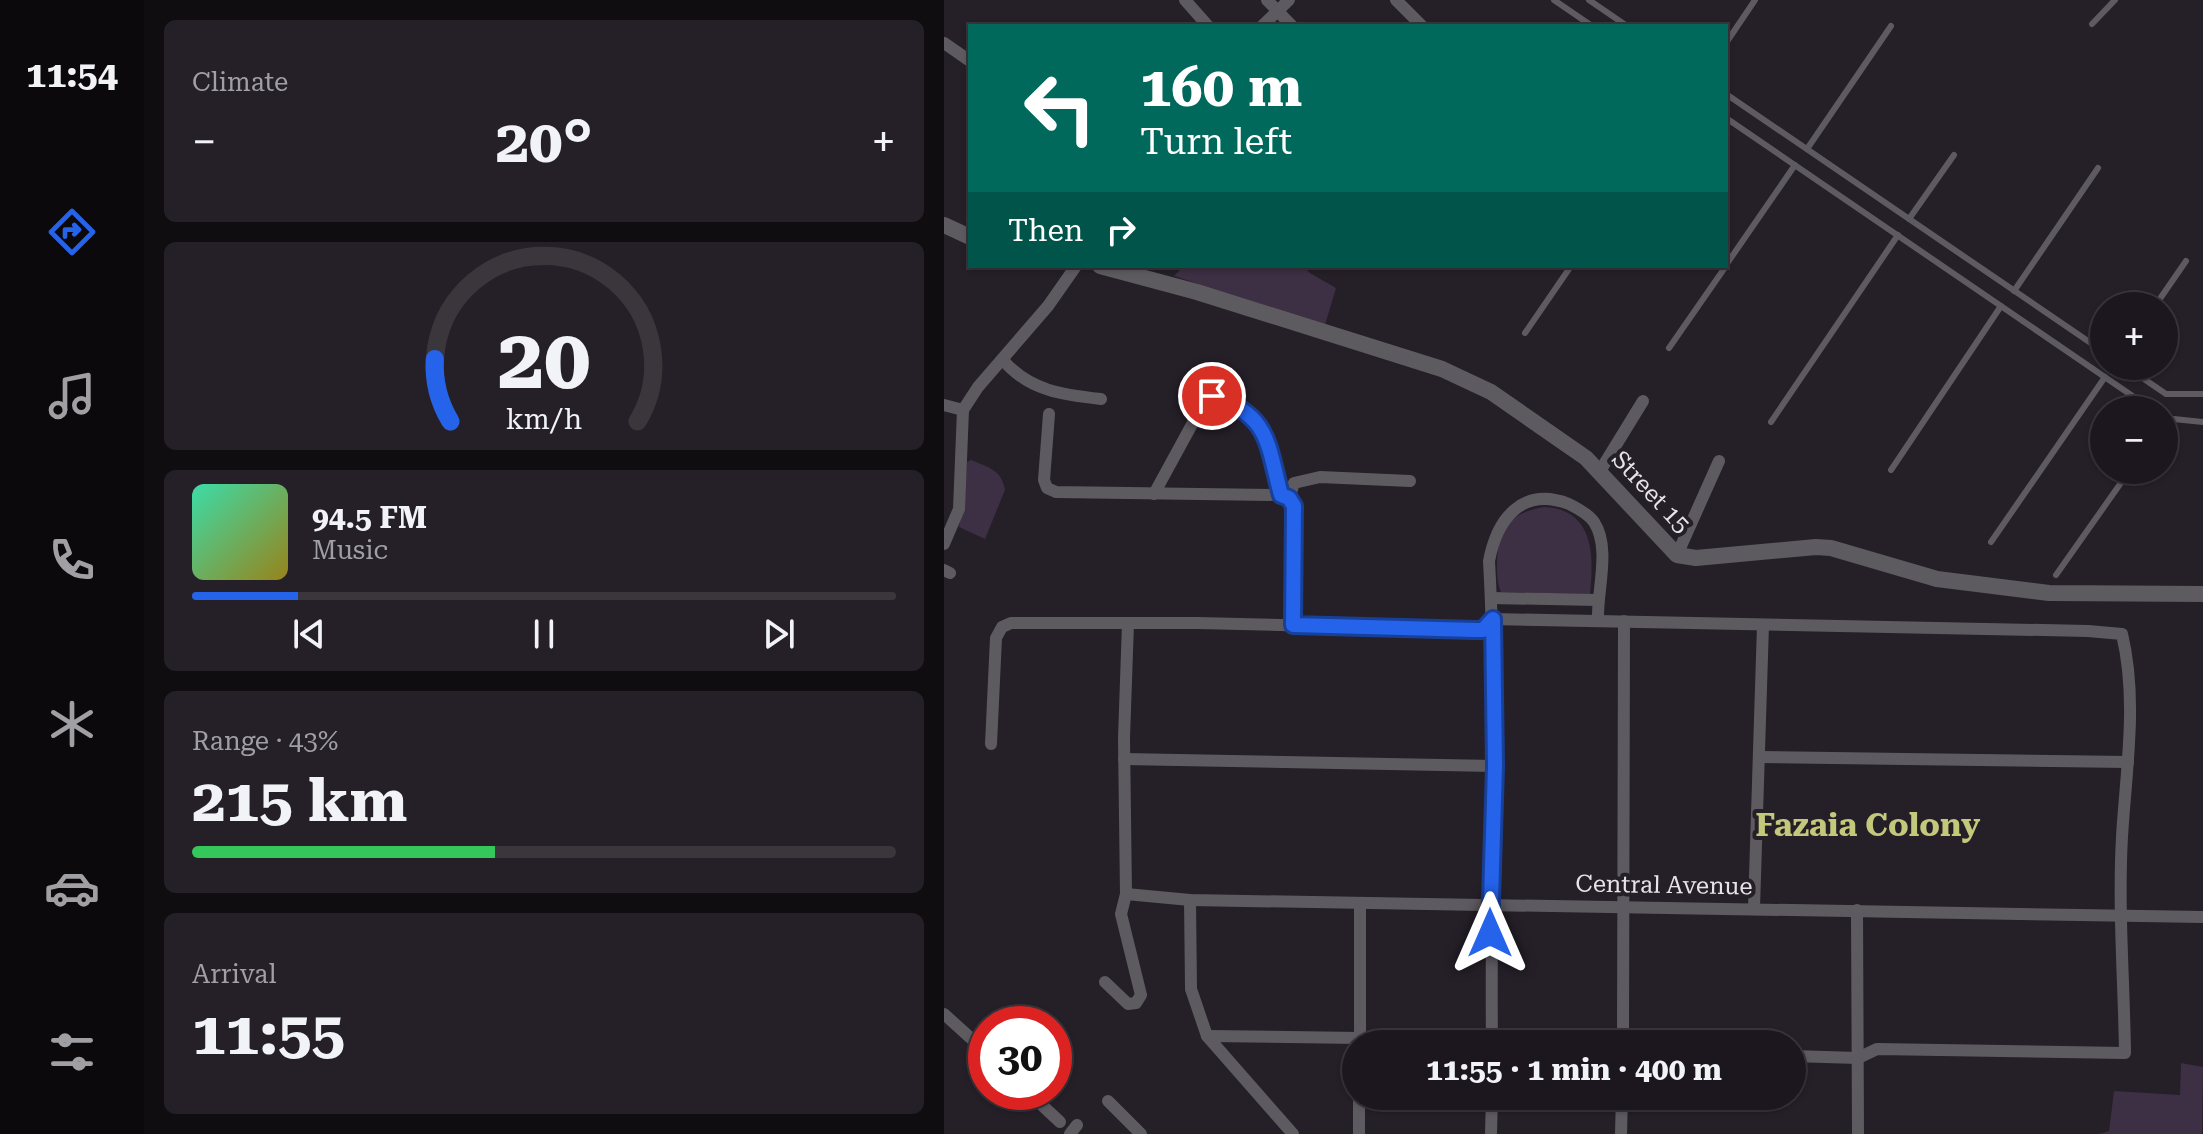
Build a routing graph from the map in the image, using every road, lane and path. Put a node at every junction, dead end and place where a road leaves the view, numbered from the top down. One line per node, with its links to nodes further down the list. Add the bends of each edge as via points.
1 (1185, 0): 11 (street)
2 (1267, 0): 10 (street)
3 (1289, 0): 10 (street)
4 (1396, 0): 14 (street)
5 (1554, 0): 15 (lane)
6 (1589, 0): 9 (lane)
7 (1755, 0): 19 (lane)
8 (2115, 0): 17 (lane)
9 (1599, 3): 16 (lane)
10 (1278, 11): 12 (street); 13 (street)
11 (1206, 24)
12 (1264, 24)
13 (1290, 24)
14 (1420, 24)
15 (1587, 24)
16 (1625, 24)
17 (2092, 24)
18 (1891, 26): 24 (lane)
19 (1728, 40)
20 (944, 43): 21 (street)
21 (968, 60)
22 (1728, 95): 24 (lane)
23 (1728, 119): 26 (lane)
24 (1807, 149): 28 (lane)
25 (1954, 155): 28 (lane)
26 (1795, 165): 30 (lane); 33 (lane)
27 (2098, 168): 38 (lane)
28 (1909, 219): 38 (lane)
29 (944, 225): 31 (street)
30 (1898, 235): 40 (lane); 57 (lane)
31 (968, 236)
32 (2186, 261): 39 (lane)
33 (1728, 263)
34 (1075, 268): 44 (street)
35 (1107, 268): 61 (street, Street 15, via 1442,369 1502,399)
36 (1570, 268): 41 (lane)
37 (1725, 268): 43 (lane)
38 (2014, 291): 42 (lane)
39 (2165, 292)
40 (2001, 306): 45 (lane); 60 (lane)
41 (1525, 333)
42 (2090, 343)
43 (1669, 348)
44 (1003, 360): 51 (street, via 1014,373 1056,394); 54 (street)
45 (2090, 367)
46 (2103, 380): 66 (lane)
47 (2109, 380): 50 (lane)
48 (2146, 380): 49 (lane, via 2166,394)
49 (2203, 394)
50 (2133, 396)
51 (1101, 399)
52 (1643, 401): 61 (street)
53 (944, 405): 54 (street)
54 (963, 410): 67 (street, via 959,509)
55 (1049, 414): 64 (street, via 1047,488)
56 (2178, 420): 58 (lane)
57 (1771, 422)
58 (2203, 422)
59 (1719, 461): 68 (street)
60 (1891, 470)
61 (1600, 471): 68 (street, Street 15)
62 (1410, 481): 65 (street, via 1320,477 1294,483)
63 (2120, 484): 69 (lane)
64 (1154, 494): 65 (street); 65 (street, via 1212,396 1245,409 1260,424)
65 (1285, 497): 77 (street, via 1294,506)
66 (1991, 542)
67 (944, 544)
68 (1677, 555): 70 (street, Street 15, via 1831,548 1937,579 2049,593)
69 (2056, 575)
70 (2203, 594)
71 (1491, 598): 72 (street); 72 (street, via 1489,561 1504,519 1524,501 1556,500 1593,520 1602,552); 73 (street)
72 (1598, 600): 74 (street)
73 (1493, 619): 74 (street); 77 (street, via 1483,630); 83 (street)
74 (1598, 619): 75 (street)
75 (1624, 621): 78 (street); 88 (street)
76 (1128, 623): 77 (street); 79 (street, via 1002,627 996,638); 81 (street)
77 (1293, 625)
78 (1763, 625): 80 (street); 82 (street, via 2122,634 2130,668)
79 (991, 744)
80 (1759, 757): 82 (street); 89 (street)
81 (1124, 759): 83 (street); 84 (street)
82 (2128, 762): 91 (street)
83 (1495, 766): 87 (street)
84 (1126, 894): 85 (street, Central Avenue); 93 (street, via 1121,914 1141,995 1128,1004)
85 (1190, 900): 86 (street, Central Avenue); 99 (street, via 1191,989)
86 (1360, 903): 87 (street, Central Avenue); 95 (street)
87 (1490, 905): 88 (street, Central Avenue); 96 (street)
88 (1624, 907): 89 (street, Central Avenue); 97 (street)
89 (1754, 908): 90 (street, Central Avenue)
90 (1857, 910): 91 (street, Central Avenue); 102 (street)
91 (2122, 916): 92 (street, Central Avenue); 102 (street, via 2125,1053 1877,1049)
92 (2203, 917)
93 (1105, 982)
94 (944, 1014): 98 (street)
95 (1360, 1030)
96 (1492, 1030)
97 (1623, 1030)
98 (968, 1036)
99 (1207, 1036): 100 (street); 110 (street)
100 (1342, 1040)
101 (1806, 1056): 102 (street)
102 (1858, 1058): 114 (street)
103 (1108, 1101): 109 (street)
104 (1047, 1110): 108 (street)
105 (1359, 1110): 111 (street)
106 (1492, 1110): 112 (street)
107 (1622, 1110): 113 (street)
108 (1060, 1122)
109 (1141, 1134)
110 (1293, 1134)
111 (1359, 1134)
112 (1491, 1134)
113 (1621, 1134)
114 (1858, 1134)

